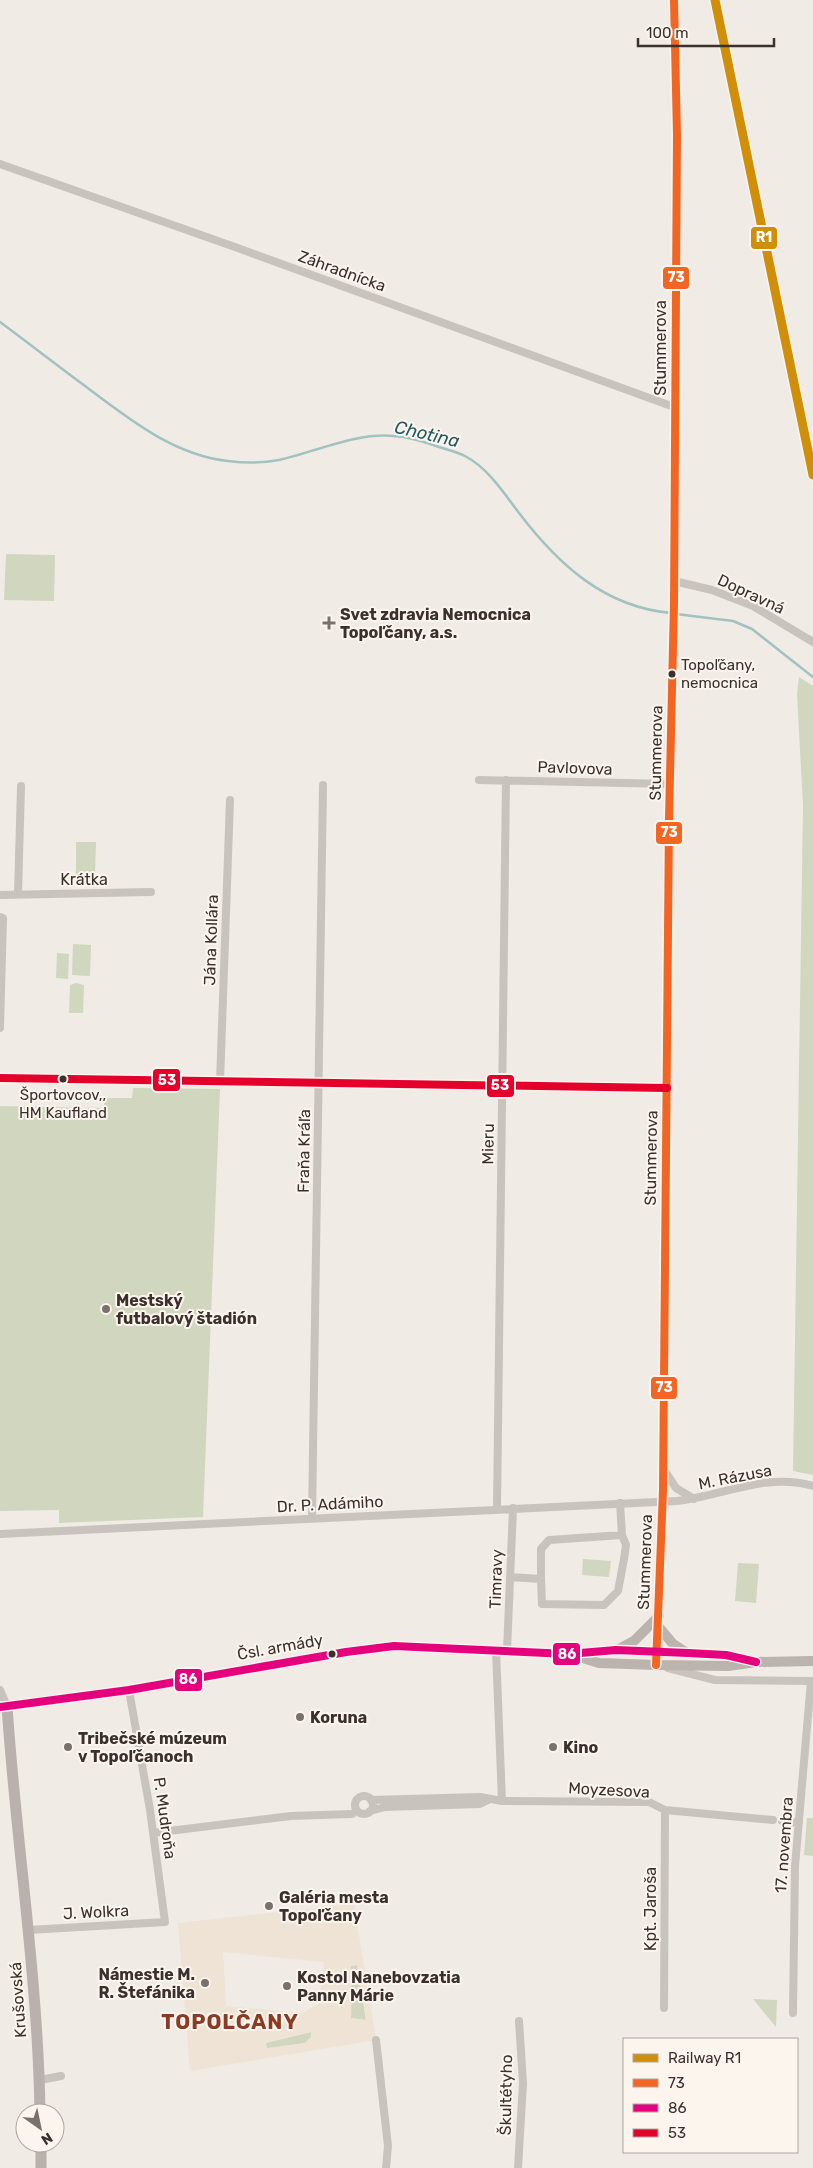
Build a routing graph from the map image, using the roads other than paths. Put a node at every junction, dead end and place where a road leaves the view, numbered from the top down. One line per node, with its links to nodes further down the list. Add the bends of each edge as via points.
1 (674, 0): 3 (street, Stummerova, via 677,134)
2 (0, 164): 3 (street, Záhradnícka)
3 (674, 407): 4 (street, Stummerova)
4 (674, 581): 5 (street, Dopravná, via 712,590 753,606); 8 (street, Stummerova)
5 (813, 642)
6 (479, 780): 7 (street, Pavlovova)
7 (506, 780): 8 (street, Pavlovova); 20 (street, Mieru)
8 (670, 784): 21 (street, Stummerova)
9 (323, 785): 19 (street, Fraňa Kráľa)
10 (22, 786): 13 (street)
11 (230, 800): 18 (street, Jána Kollára)
12 (151, 892): 13 (street, Krátka)
13 (18, 894): 14 (street, Krátka)
14 (0, 895)
15 (0, 917): 16 (street, via 3,918)
16 (0, 1028)
17 (0, 1078): 18 (street)
18 (220, 1082): 19 (street)
19 (318, 1083): 20 (street); 29 (street, Fraňa Kráľa)
20 (503, 1086): 21 (street); 28 (street, Mieru)
21 (667, 1088): 22 (street, Stummerova)
22 (663, 1468): 24 (street, via 676,1488); 25 (street, Stummerova)
23 (813, 1486): 24 (street, M. Rázusa, via 769,1482)
24 (694, 1499): 25 (street, M. Rázusa)
25 (662, 1501): 26 (street, Dr. P. Adámiho); 34 (street, Stummerova)
26 (620, 1503): 27 (street, Dr. P. Adámiho); 31 (street)
27 (513, 1508): 28 (street, Dr. P. Adámiho); 32 (street, Timravy)
28 (497, 1509): 29 (street, Dr. P. Adámiho)
29 (312, 1518): 30 (street, Dr. P. Adámiho)
30 (0, 1534)
31 (622, 1535): 33 (street, via 549,1540 541,1549); 33 (street, via 626,1544 618,1591 604,1605 542,1604)
32 (510, 1578): 33 (street); 36 (street, Timravy)
33 (541, 1579)
34 (658, 1621): 35 (main road, via 634,1641); 37 (main road); 38 (main road, via 673,1644)
35 (616, 1650): 37 (main road, Čsl. armády); 39 (main road, Čsl. armády)
36 (502, 1651): 39 (main road, Čsl. armády); 45 (main road, Čsl. armády, via 380,1647); 49 (street, Timravy)
37 (657, 1652): 38 (main road, Čsl. armády); 42 (main road)
38 (688, 1653): 41 (main road, Čsl. armády, via 726,1655)
39 (568, 1654): 42 (main road, Čsl. armády, via 599,1663)
40 (813, 1661): 41 (main road)
41 (756, 1662): 42 (main road, Čsl. armády, via 728,1666)
42 (656, 1665): 43 (street, via 715,1680)
43 (812, 1681): 55 (street, 17. novembra)
44 (0, 1690): 46 (street)
45 (129, 1690): 46 (main road, Čsl. armády); 56 (street, P. Mudroňa)
46 (4, 1707): 58 (main road, Krušovská)
47 (371, 1800): 48 (street); 51 (street); 51 (street, via 366,1796 360,1797 355,1807 364,1814)
48 (488, 1800): 49 (street, Moyzesova); 51 (street, via 480,1804 385,1807)
49 (502, 1801): 50 (street, Moyzesova, via 649,1802)
50 (664, 1810): 53 (street, Moyzesova); 59 (street, Kpt. Jaroša)
51 (370, 1811)
52 (352, 1814): 56 (street, via 291,1816)
53 (773, 1820)
54 (782, 1820): 55 (street)
55 (799, 1823): 60 (street, 17. novembra)
56 (153, 1834): 57 (street, P. Mudroňa)
57 (165, 1922): 58 (street, J. Wolkra)
58 (29, 1930): 64 (main road, Krušovská)
59 (664, 2008)
60 (792, 2012)
61 (519, 2021): 69 (street, Škultétyho, via 523,2083)
62 (376, 2040): 68 (street, via 388,2146)
63 (61, 2076): 64 (street)
64 (40, 2080): 65 (main road, Krušovská)
65 (40, 2103)
66 (41, 2153): 67 (main road)
67 (41, 2168)
68 (386, 2168)
69 (518, 2168)

